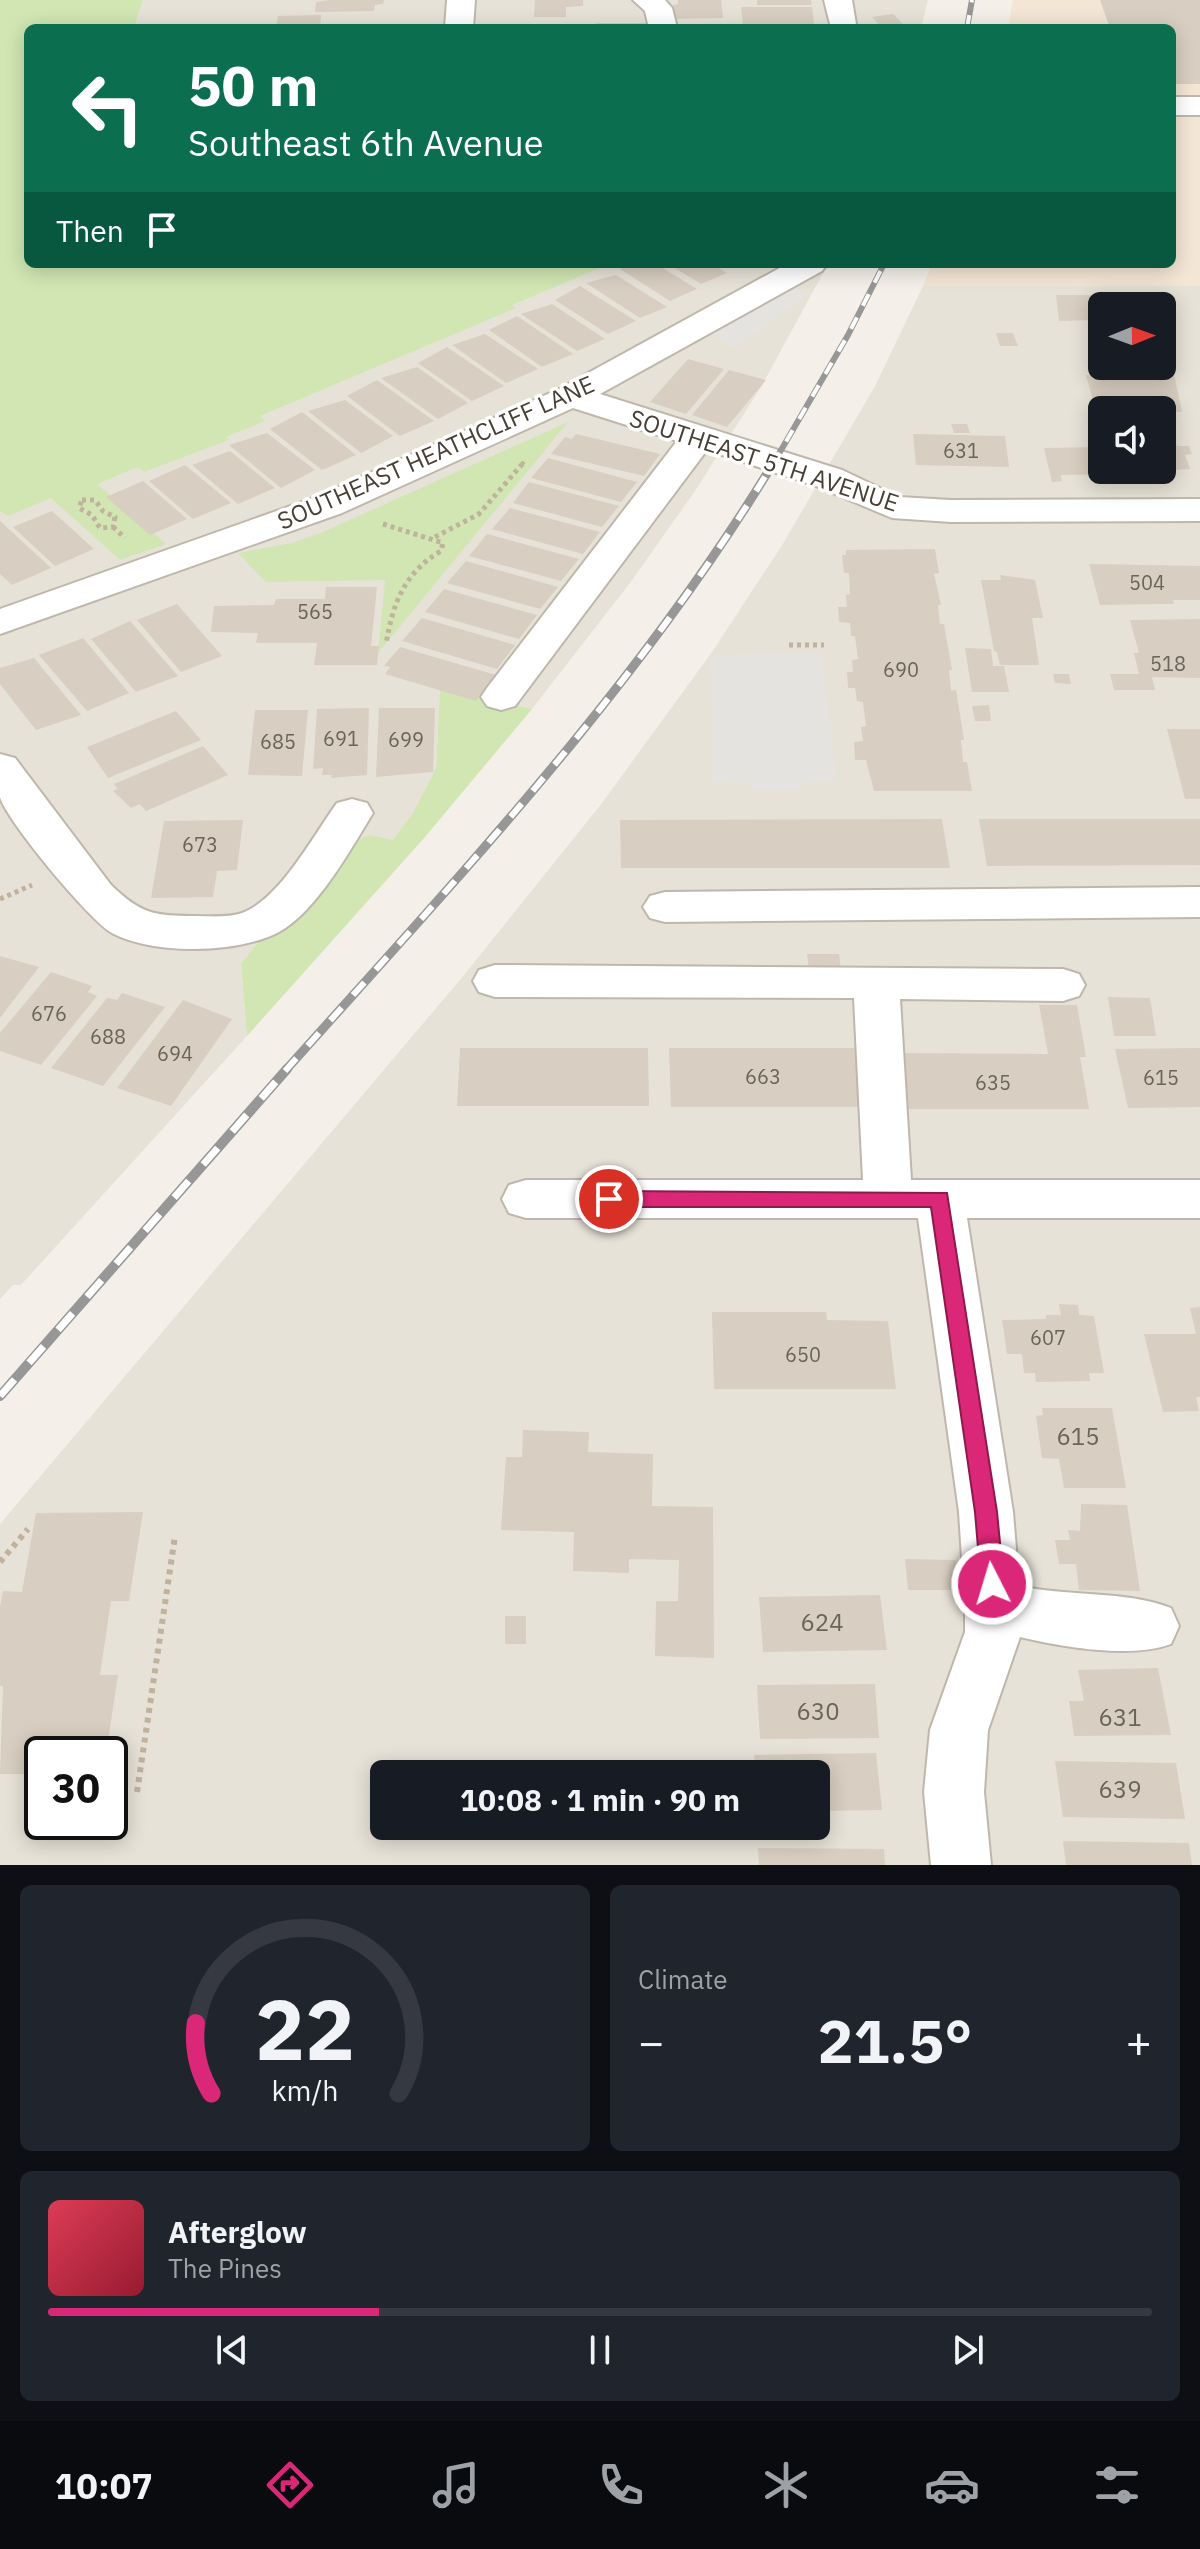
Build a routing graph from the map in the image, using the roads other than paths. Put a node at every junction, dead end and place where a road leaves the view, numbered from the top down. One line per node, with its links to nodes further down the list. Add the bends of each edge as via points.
1 (461, 0): 3 (street)
2 (647, 0): 4 (street, via 658,8)
3 (459, 24)
4 (662, 24)
5 (1176, 106): 6 (street)
6 (1200, 106)
7 (804, 268): 8 (street, SOUTHEAST HEATHCLIFF LANE)
8 (571, 396): 9 (street, SOUTHEAST 5TH AVENUE); 11 (street, SOUTHEAST HEATHCLIFF LANE, via 347,497)
9 (698, 438): 10 (street, SOUTHEAST 5TH AVENUE, via 829,478 892,507); 12 (street)
10 (1200, 510)
11 (0, 622)
12 (501, 697)
13 (0, 768): 14 (street, via 98,900 126,921 159,932 228,932 255,926 293,893)
14 (352, 813)
15 (1200, 902): 16 (street)
16 (665, 907)
17 (495, 981): 18 (street)
18 (876, 982): 19 (street); 21 (street)
19 (1063, 985)
20 (526, 1199): 21 (street)
21 (888, 1199): 22 (street)
22 (940, 1199): 23 (street); 24 (street, via 986,1512)
23 (1200, 1199)
24 (993, 1605): 25 (street, via 1052,1619); 26 (street, via 993,1632 959,1730 954,1792)
25 (1151, 1626)
26 (961, 1865)

